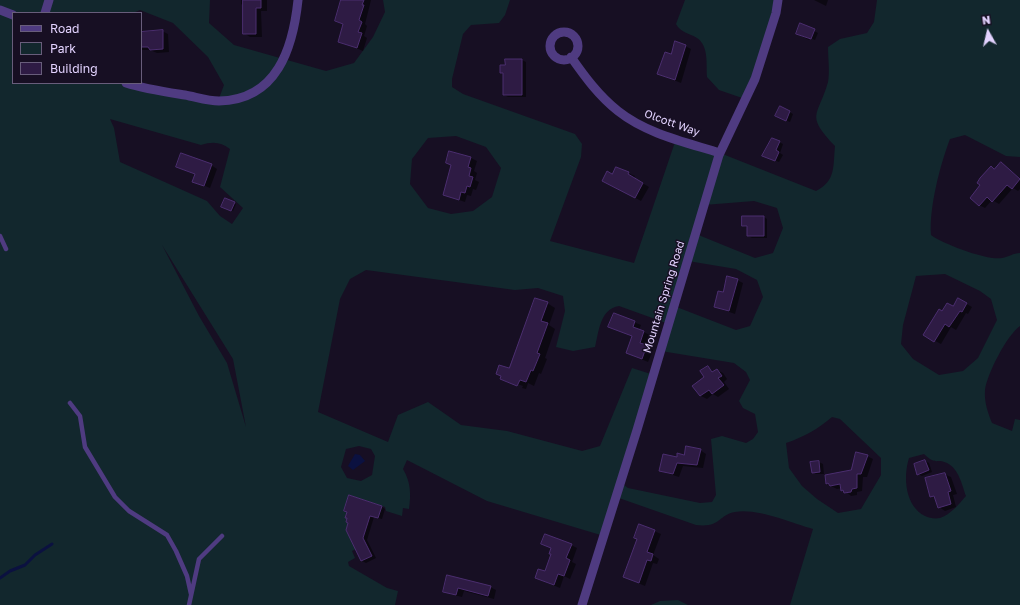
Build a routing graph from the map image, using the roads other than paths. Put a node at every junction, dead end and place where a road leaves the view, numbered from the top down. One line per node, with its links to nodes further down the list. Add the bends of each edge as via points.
1 (49, 0): 5 (street)
2 (298, 0): 8 (street, via 296,21 284,60 263,87 250,95 218,101)
3 (778, 0): 9 (street, Mountain Spring Road, via 755,79)
4 (0, 10): 6 (street)
5 (45, 12)
6 (12, 15)
7 (571, 57): 9 (street, Olcott Way, via 590,83 617,110 637,124 665,136)
8 (131, 84)
9 (720, 153): 16 (street, Mountain Spring Road)
10 (0, 236): 11 (lane)
11 (6, 249)
12 (70, 403): 14 (lane, via 80,416 85,447 115,497 129,511 167,535 187,576)
13 (222, 536): 14 (lane, via 199,559)
14 (191, 594): 15 (lane)
15 (189, 605)
16 (582, 605)

